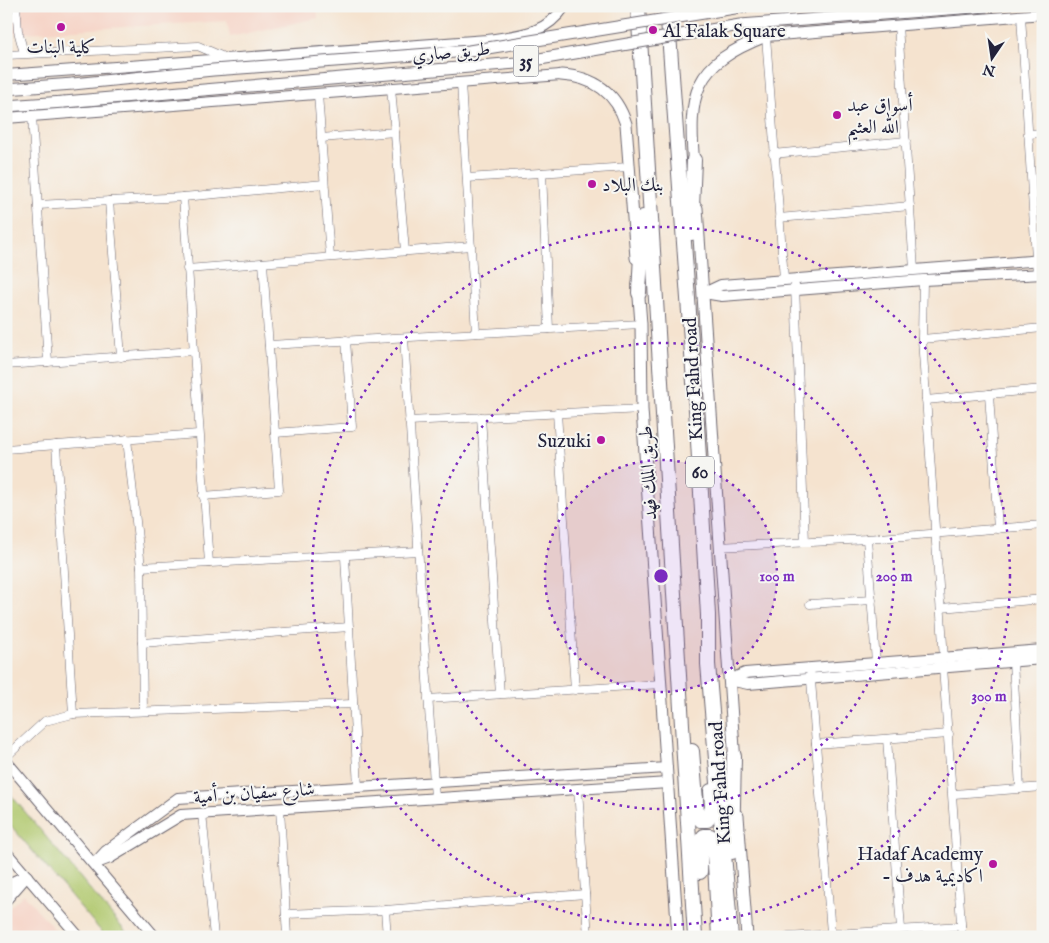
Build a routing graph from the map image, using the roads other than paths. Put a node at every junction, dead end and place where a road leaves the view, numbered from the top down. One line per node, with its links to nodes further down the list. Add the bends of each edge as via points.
1 (16, 6): 8 (street)
2 (565, 6): 15 (street, via 556,20 531,34)
3 (638, 6): 30 (highway, طريق الملك فهد / 60)
4 (667, 6): 58 (highway, 60)
5 (747, 6): 20 (main road, طريق صاري / 35, bridge, via 468,51)
6 (987, 6): 22 (main road, طريق صاري / 35, bridge, via 740,25 516,63)
7 (1043, 14): 9 (street)
8 (17, 16): 10 (street); 14 (street)
9 (1021, 16): 11 (street); 27 (street)
10 (6, 17)
11 (898, 26): 12 (street); 29 (street)
12 (766, 36): 31 (street); 32 (main road, King Fahd road, via 737,47 703,77 692,106)
13 (6, 54): 14 (street)
14 (24, 54): 15 (street, via 198,46)
15 (228, 59): 16 (street)
16 (6, 75)
17 (561, 75): 18 (street); 33 (main road, طريق الملك فهد, via 583,78 601,86 613,97 626,124)
18 (461, 83): 19 (street); 35 (street)
19 (391, 88): 21 (street); 25 (street)
20 (6, 89)
21 (318, 94): 23 (street); 28 (street)
22 (6, 107)
23 (32, 116): 24 (street); 41 (street)
24 (6, 118)
25 (395, 132): 28 (street); 45 (street)
26 (1043, 133): 27 (street)
27 (1028, 134): 38 (street)
28 (322, 138): 36 (street)
29 (906, 141): 31 (street); 42 (street)
30 (646, 151): 56 (highway); 99 (highway, طريق الملك فهد / 60)
31 (773, 154): 43 (street)
32 (694, 160): 57 (main road, King Fahd road); 58 (highway)
33 (628, 167): 34 (street); 56 (main road, طريق الملك فهد)
34 (542, 173): 35 (street); 61 (street)
35 (467, 178): 44 (street)
36 (324, 184): 39 (street); 46 (street)
37 (1043, 195): 38 (street)
38 (1032, 196): 47 (street)
39 (182, 197): 40 (street); 49 (street)
40 (109, 201): 41 (street); 68 (street)
41 (38, 205): 69 (street)
42 (910, 206): 43 (street); 50 (street)
43 (779, 218): 52 (street)
44 (471, 246): 45 (street); 62 (street)
45 (405, 251): 46 (street)
46 (330, 257): 48 (street)
47 (1040, 260): 50 (street); 51 (street)
48 (263, 263): 49 (street); 66 (street)
49 (187, 269): 67 (street)
50 (914, 270): 53 (street)
51 (1040, 274): 54 (street)
52 (784, 279): 53 (street); 57 (street, via 721,285)
53 (796, 279): 55 (street)
54 (923, 280): 55 (street); 64 (street)
55 (795, 291): 57 (street, via 722,296); 89 (street)
56 (639, 293): 59 (main road, طريق الملك فهد)
57 (704, 293): 90 (main road, King Fahd road)
58 (689, 308): 78 (highway, 60)
59 (641, 324): 61 (street); 74 (main road, طريق الملك فهد)
60 (1043, 328): 64 (street)
61 (549, 329): 62 (street)
62 (476, 333): 63 (street)
63 (404, 338): 65 (street); 77 (street)
64 (922, 339): 73 (street)
65 (346, 340): 66 (street); 79 (street, via 352,427)
66 (269, 345): 79 (street)
67 (193, 351): 68 (street); 80 (street)
68 (121, 356): 69 (street)
69 (48, 362): 70 (street)
70 (6, 365)
71 (1043, 390): 72 (street)
72 (989, 394): 73 (street); 86 (street)
73 (926, 400): 87 (street)
74 (642, 409): 75 (street); 111 (main road, طريق الملك فهد)
75 (556, 413): 76 (street); 112 (street)
76 (481, 417): 77 (street); 113 (street)
77 (409, 421): 91 (street)
78 (697, 424): 100 (main road); 108 (highway, 60)
79 (275, 433): 84 (street, via 279,490)
80 (198, 434): 81 (street); 84 (street)
81 (127, 439): 82 (street); 94 (street)
82 (56, 445): 83 (street); 117 (street)
83 (6, 450)
84 (203, 496): 93 (street)
85 (1043, 525): 86 (street)
86 (998, 529): 87 (street)
87 (935, 533): 88 (street); 98 (street)
88 (867, 539): 89 (street); 96 (street)
89 (805, 542): 90 (street)
90 (719, 547): 100 (main road, King Fahd road)
91 (418, 551): 92 (street); 114 (street)
92 (345, 556): 93 (street); 101 (street)
93 (209, 563): 94 (street)
94 (141, 567): 102 (street)
95 (1043, 599): 98 (street)
96 (872, 600): 97 (street); 106 (street)
97 (810, 604)
98 (941, 608): 107 (street)
99 (674, 609): 108 (highway, via 682,652 697,812 701,820 706,820 712,808 706,697); 153 (highway, طريق الملك فهد / 60)
100 (724, 611): 110 (main road, King Fahd road)
101 (349, 627): 102 (street); 115 (street)
102 (142, 643): 116 (street)
103 (1043, 650): 107 (street)
104 (1043, 659): 105 (street)
105 (1013, 661): 107 (street); 129 (street)
106 (876, 663): 107 (street); 109 (street)
107 (944, 663): 109 (street); 118 (street)
108 (708, 664): 145 (highway, 60)
109 (811, 673): 110 (street, via 745,673); 120 (street)
110 (729, 680): 121 (main road, King Fahd road)
111 (661, 684): 112 (street); 123 (main road, طريق الملك فهد)
112 (575, 690): 113 (street)
113 (500, 694): 114 (street)
114 (428, 699): 124 (street)
115 (354, 704): 116 (street); 126 (street)
116 (143, 711): 117 (street)
117 (73, 714): 122 (street, via 45,721)
118 (949, 734): 119 (street); 130 (street)
119 (887, 739): 120 (street); 143 (street)
120 (816, 744): 144 (street)
121 (734, 756): 145 (highway); 155 (main road, King Fahd road)
122 (6, 759): 135 (street)
123 (667, 768): 124 (street, شارع سفيان بن أمية); 125 (main road, طريق الملك فهد)
124 (434, 782): 126 (street, شارع سفيان بن أمية); 131 (street)
125 (668, 783): 128 (street, شارع سفيان بن أمية); 152 (main road, طريق الملك فهد)
126 (358, 787): 135 (street, شارع سفيان بن أمية, via 178,798 106,851)
127 (1043, 787): 129 (street)
128 (578, 789): 131 (street, شارع سفيان بن أمية); 138 (street)
129 (1020, 789): 130 (street)
130 (954, 794): 142 (street)
131 (435, 798): 132 (street, شارع سفيان بن أمية)
132 (280, 808): 133 (street, شارع سفيان بن أمية); 141 (street)
133 (202, 813): 135 (street, شارع سفيان بن أمية, via 181,815 110,858); 148 (street)
134 (6, 852): 136 (street)
135 (94, 864): 147 (street)
136 (27, 876): 137 (street); 139 (street); 146 (street)
137 (6, 885)
138 (585, 894): 140 (street); 151 (street)
139 (6, 900)
140 (385, 910): 141 (street); 150 (street)
141 (286, 914): 149 (street)
142 (961, 926): 143 (street); 157 (street)
143 (901, 929): 144 (street)
144 (830, 932): 156 (street)
145 (727, 935): 154 (highway, via 714,846 710,836 704,836 701,840)
146 (79, 937)
147 (155, 937)
148 (214, 937)
149 (287, 937)
150 (387, 937)
151 (588, 937)
152 (678, 937)
153 (695, 937)
154 (702, 937)
155 (747, 937)
156 (788, 937)
157 (962, 937)

